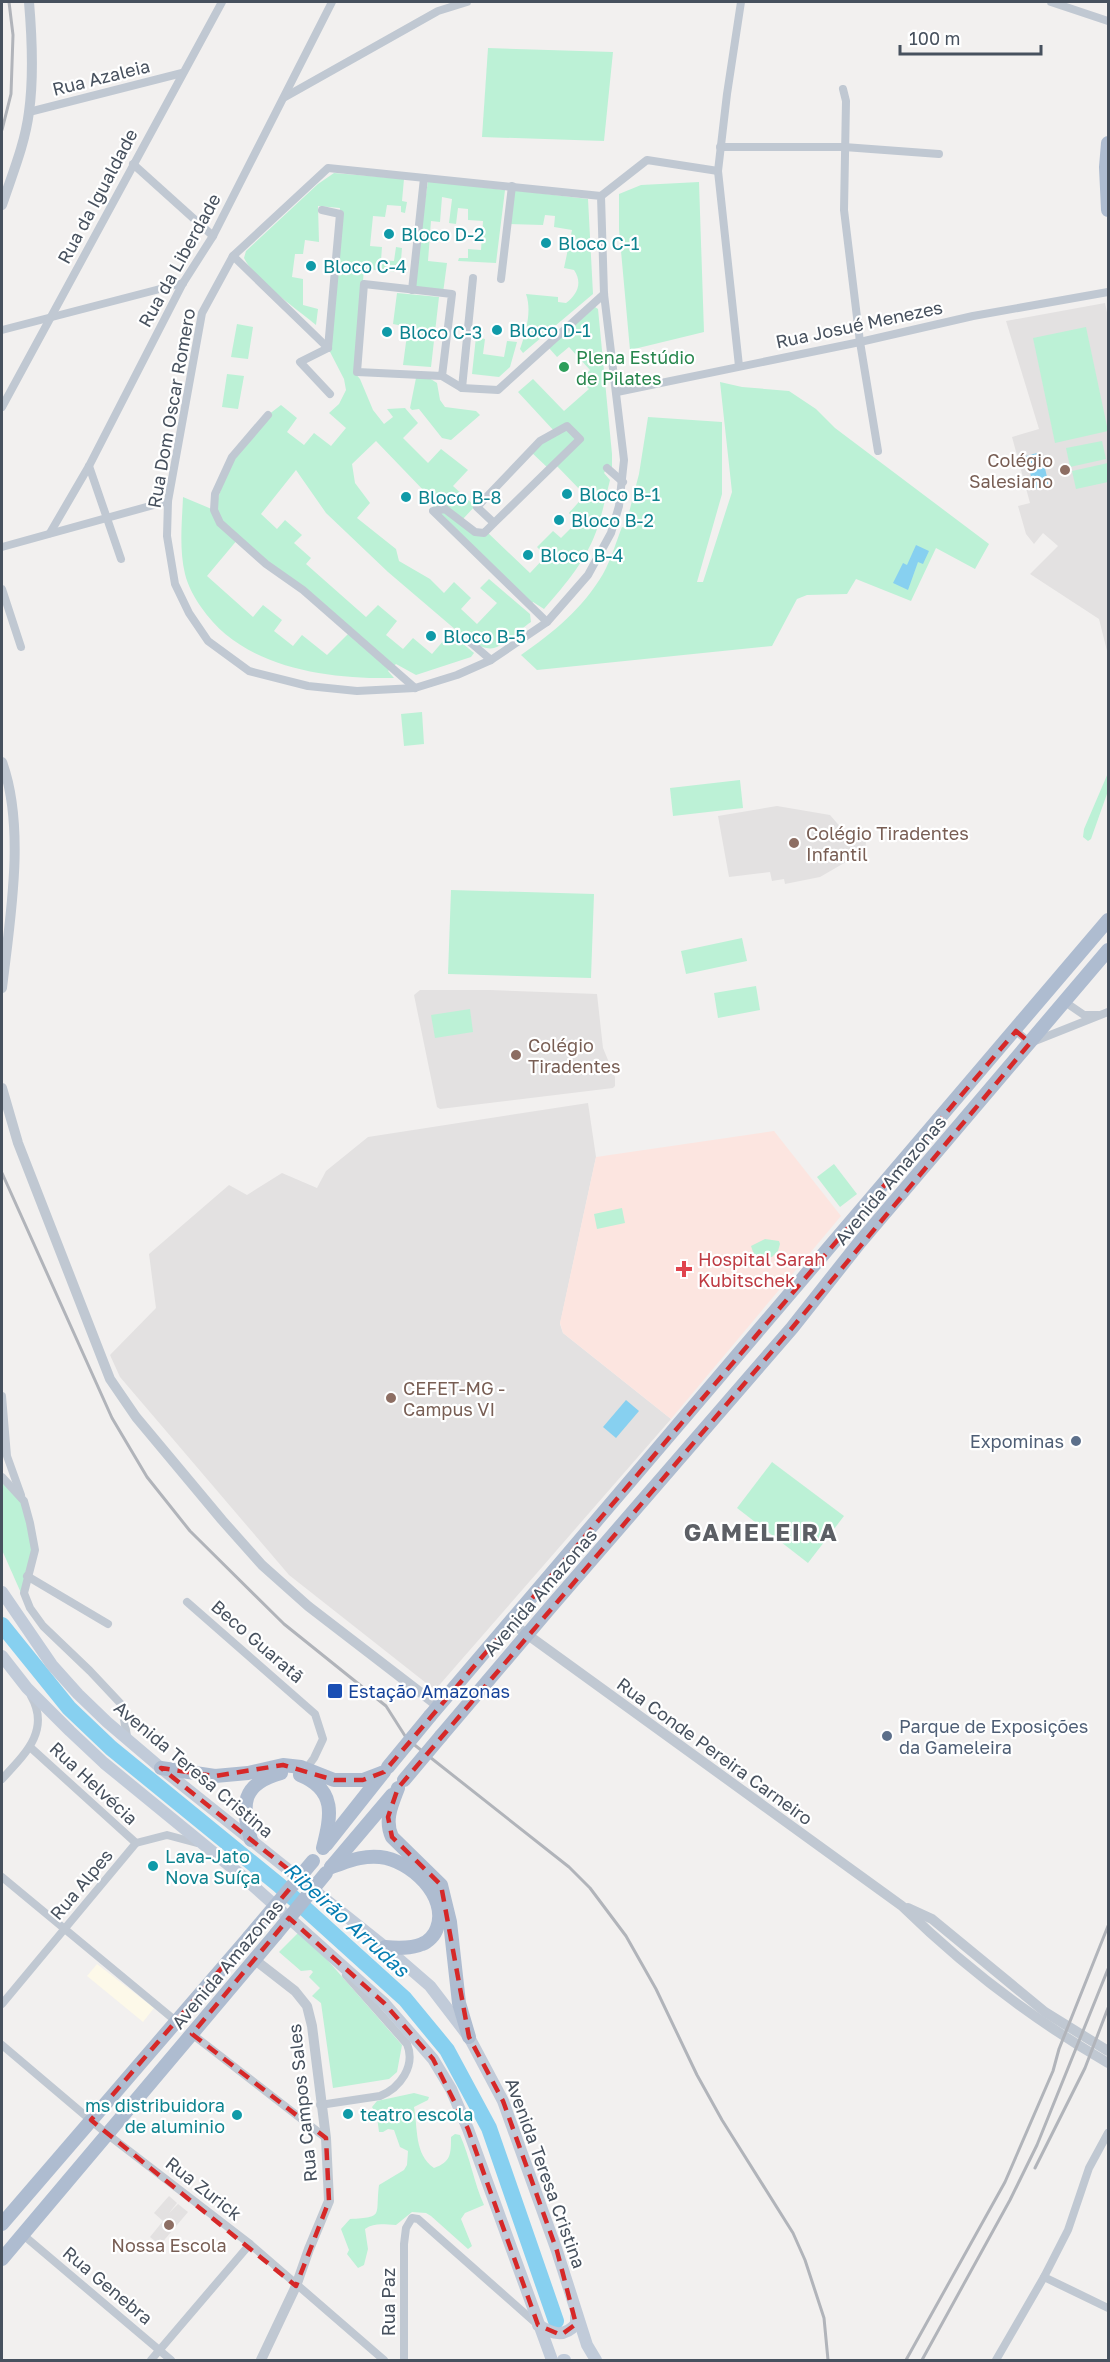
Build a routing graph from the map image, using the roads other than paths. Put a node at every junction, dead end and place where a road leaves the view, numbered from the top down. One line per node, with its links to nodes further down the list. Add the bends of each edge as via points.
1 (28, 2): 12 (street)
2 (222, 2): 9 (street, Rua da Igualdade)
3 (332, 2): 11 (street, Rua da Liberdade)
4 (467, 2): 7 (street)
5 (741, 2): 14 (street)
6 (1051, 2): 8 (street)
7 (439, 6): 11 (street)
8 (1108, 21)
9 (182, 73): 12 (street, Rua Azaleia); 17 (street, Rua da Igualdade)
10 (843, 89): 15 (street)
11 (285, 97): 25 (street, Rua da Liberdade)
12 (29, 112): 22 (street)
13 (1108, 143): 24 (main road)
14 (720, 147): 15 (street); 18 (street)
15 (844, 147): 16 (street); 35 (street, via 844,210)
16 (939, 154)
17 (133, 164): 25 (street); 33 (street, Rua da Igualdade)
18 (718, 171): 21 (street, via 647,160); 37 (street)
19 (424, 178): 20 (street, Rua Dom Oscar Romero); 26 (street, Rua Dom Oscar Romero, via 328,168); 30 (street)
20 (512, 186): 21 (street, Rua Dom Oscar Romero); 28 (street)
21 (602, 196): 32 (street, Rua Dom Oscar Romero)
22 (2, 205)
23 (322, 210): 36 (street, via 340,214)
24 (1108, 210)
25 (213, 236): 29 (street, Rua da Liberdade)
26 (233, 256): 36 (street); 48 (street, Rua Dom Oscar Romero, via 202,313)
27 (473, 278): 39 (street)
28 (501, 279)
29 (183, 283): 33 (street); 45 (street, Rua da Liberdade)
30 (412, 290): 38 (street, via 452,294); 38 (street, via 364,284 357,372)
31 (1108, 292): 35 (street, Rua Josué Menezes, via 973,316)
32 (604, 294): 39 (street, via 498,390); 40 (street, Rua Dom Oscar Romero)
33 (50, 317): 34 (street); 42 (street, Rua da Igualdade)
34 (2, 330)
35 (861, 342): 37 (street, Rua Josué Menezes); 44 (street)
36 (328, 348): 41 (street, via 300,362)
37 (740, 366): 40 (street, Rua Josué Menezes)
38 (442, 376): 39 (street)
39 (462, 388)
40 (617, 392): 47 (street, Rua Dom Oscar Romero, via 624,460)
41 (330, 394)
42 (2, 407)
43 (268, 415): 59 (street, via 232,457 215,494 214,510 220,524)
44 (878, 451)
45 (90, 466): 49 (street); 51 (street, Rua da Liberdade)
46 (606, 468): 47 (street)
47 (622, 482): 55 (street, Rua Dom Oscar Romero, via 611,533 588,575)
48 (168, 501): 49 (street); 59 (street, Rua Dom Oscar Romero, via 167,536 175,584 208,640 228,657 249,671 308,686 357,691)
49 (107, 517): 51 (street); 53 (street)
50 (494, 523): 50 (street, via 477,507 540,441 567,426 580,439); 55 (street, via 479,534 445,509 434,511)
51 (50, 533): 52 (street)
52 (2, 547)
53 (121, 560)
54 (2, 589): 57 (street)
55 (547, 622): 58 (street, Rua Dom Oscar Romero)
56 (470, 642): 58 (street)
57 (21, 647)
58 (491, 660): 59 (street, Rua Dom Oscar Romero)
59 (415, 688)
60 (2, 762): 63 (street, via 15,835)
61 (1108, 920): 66 (main road, Avenida Amazonas)
62 (1108, 950): 64 (main road, Avenida Amazonas)
63 (2, 988)
64 (1065, 1002): 65 (street, via 1084,1015); 67 (main road, Avenida Amazonas)
65 (1105, 1014): 67 (street)
66 (1016, 1031): 67 (street); 75 (main road, Avenida Amazonas)
67 (1030, 1043): 77 (main road, Avenida Amazonas, via 792,1328)
68 (2, 1088): 80 (street, via 18,1143 110,1379 136,1417 262,1565)
69 (2, 1396): 71 (street, via 7,1456)
70 (2, 1478): 71 (street)
71 (24, 1501): 72 (street, via 35,1550)
72 (27, 1576): 76 (street); 82 (street, via 24,1593 30,1608 121,1704)
73 (2, 1592): 82 (main road, Avenida Teresa Cristina, via 52,1665)
74 (187, 1602): 85 (street, Beco Guaratã, via 315,1714 323,1738)
75 (510, 1622): 77 (street, Rua Conde Pereira Carneiro); 80 (main road, Avenida Amazonas)
76 (108, 1624)
77 (527, 1634): 81 (main road, Avenida Amazonas); 95 (street, Rua Conde Pereira Carneiro)
78 (2, 1656): 79 (main road)
79 (27, 1688): 83 (street, via 39,1721); 91 (main road, via 104,1763)
80 (434, 1711): 81 (main road, via 445,1714); 86 (main road, Avenida Amazonas, bridge)
81 (442, 1735): 88 (main road, Avenida Amazonas, bridge)
82 (128, 1741): 84 (main road, Avenida Teresa Cristina)
83 (30, 1747): 87 (street); 90 (street, Rua Helvécia)
84 (161, 1768): 85 (main road, via 215,1776 284,1766); 89 (main road, Avenida Teresa Cristina)
85 (306, 1769): 86 (main road, via 334,1780 363,1780)
86 (386, 1770): 92 (main road, Avenida Amazonas)
87 (2, 1779)
88 (401, 1784): 93 (main road, Avenida Amazonas); 103 (main road, via 388,1818 388,1829 441,1885 450,1922 459,2003)
89 (251, 1840): 92 (main road, via 244,1803 252,1790 264,1778 296,1774 318,1785 329,1806); 97 (main road, Avenida Teresa Cristina)
90 (136, 1844): 91 (street, Rua Alpes, via 167,1835); 96 (street, Rua Alpes)
91 (209, 1847): 98 (main road)
92 (323, 1848): 101 (main road, Avenida Amazonas, bridge)
93 (328, 1870): 97 (main road, via 357,1858 381,1857 410,1869 429,1888 438,1908 435,1933 425,1943 412,1947); 99 (main road, Avenida Amazonas, bridge)
94 (2, 1877): 96 (street)
95 (902, 1906): 105 (street, Rua Conde Pereira Carneiro, via 932,1919 1045,2012); 106 (street, Rua Conde Pereira Carneiro, via 1039,2021)
96 (65, 1929): 100 (street, Rua Alpes); 101 (street)
97 (385, 1947): 103 (main road, Avenida Teresa Cristina, via 430,1986)
98 (323, 1950): 107 (street, via 406,2044 410,2059 402,2080 388,2093); 120 (main road, via 384,2003 433,2059 468,2129)
99 (255, 1960): 102 (main road, Avenida Amazonas); 107 (street, Rua Campos Sales, via 295,1991 307,2006)
100 (2, 2004)
101 (177, 2022): 108 (main road, Avenida Amazonas)
102 (192, 2034): 110 (main road, Avenida Amazonas); 111 (street)
103 (470, 2037): 119 (main road, Avenida Teresa Cristina, via 503,2101)
104 (2, 2045): 108 (street, Rua Zurick)
105 (1108, 2051)
106 (1108, 2063)
107 (320, 2105): 111 (street, Rua Campos Sales)
108 (91, 2120): 110 (street, Rua Zurick); 112 (main road, Avenida Amazonas)
109 (1108, 2133): 116 (street, via 1089,2168 1068,2230)
110 (107, 2134): 113 (main road, Avenida Amazonas); 114 (street, Rua Zurick)
111 (326, 2138): 117 (street, Rua Campos Sales, via 329,2201)
112 (3, 2220)
113 (22, 2234): 115 (main road, Avenida Amazonas); 121 (street, Rua Genebra)
114 (250, 2244): 117 (street, Rua Zurick); 121 (street)
115 (2, 2259)
116 (1044, 2277): 118 (street); 129 (street)
117 (297, 2286): 124 (street, Rua Campos Sales); 125 (street, Rua Zurick)
118 (1108, 2308)
119 (576, 2311): 120 (main road, via 576,2324 570,2332 561,2335); 128 (main road, Avenida Teresa Cristina)
120 (538, 2325): 126 (street, Rua Paz, via 418,2219 412,2218 404,2244); 127 (main road)
121 (160, 2350): 122 (street); 123 (street, Rua Genebra)
122 (151, 2361)
123 (171, 2361)
124 (261, 2361)
125 (384, 2361)
126 (404, 2361)
127 (552, 2361)
128 (596, 2361)
129 (996, 2361)

